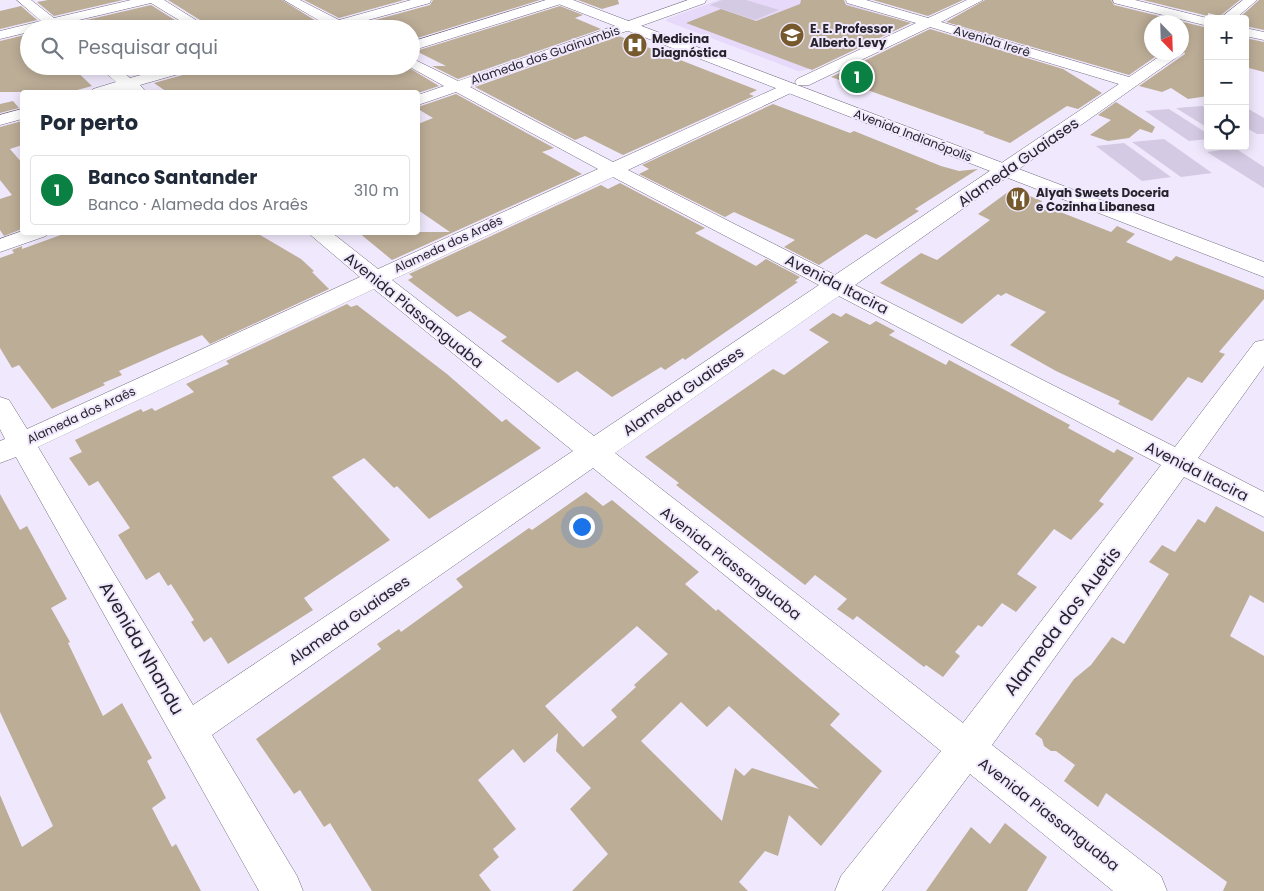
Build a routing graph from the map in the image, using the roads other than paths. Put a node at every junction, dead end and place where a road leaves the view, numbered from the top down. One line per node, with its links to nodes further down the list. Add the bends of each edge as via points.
1 (23, 0): 14 (street)
2 (148, 0): 15 (street)
3 (155, 0): 16 (street)
4 (290, 0): 17 (street)
5 (425, 0): 18 (street)
6 (560, 0): 21 (street, Avenida Indianópolis); 26 (street)
7 (585, 0): 21 (street, Avenida Indianópolis)
8 (700, 0): 21 (street, Alameda dos Guainumbis)
9 (852, 0): 20 (street, Avenida Irerê)
10 (977, 0): 20 (street, Alameda dos Araês)
11 (1119, 0): 19 (street)
12 (1251, 0): 13 (street)
13 (1231, 15)
14 (48, 20)
15 (77, 20)
16 (189, 20)
17 (329, 20)
18 (364, 20)
19 (1204, 21)
20 (929, 22): 31 (street, Avenida Irerê); 32 (street, Alameda dos Araês)
21 (635, 24): 32 (street, Avenida Indianópolis); 33 (street, Alameda dos Guainumbis)
22 (20, 32): 24 (street)
23 (1249, 33): 25 (street)
24 (0, 35)
25 (1264, 36)
26 (420, 44)
27 (1166, 60): 31 (street, Alameda Guaiases)
28 (420, 67): 33 (street, Avenida Itacira)
29 (116, 75): 34 (street)
30 (167, 75): 34 (street)
31 (1131, 83): 39 (street, Alameda Guaiases)
32 (796, 85): 39 (street, Avenida Indianópolis); 40 (street, Alameda dos Araês)
33 (456, 86): 36 (street, Alameda dos Guainumbis); 40 (street, Avenida Itacira)
34 (133, 88): 35 (street)
35 (116, 90)
36 (420, 99)
37 (20, 115): 38 (street)
38 (0, 120)
39 (1012, 167): 44 (street, Avenida Indianópolis); 45 (street, Avenida Indianópolis); 47 (street, Alameda Guaiases)
40 (612, 169): 46 (street, Alameda dos Araês); 47 (street, Avenida Itacira)
41 (31, 235): 43 (street)
42 (321, 235): 46 (street, Avenida Piassanguaba)
43 (0, 246)
44 (1264, 254)
45 (1264, 270)
46 (374, 278): 50 (street, Alameda dos Araês); 51 (street, Avenida Piassanguaba)
47 (839, 285): 51 (street, Alameda Guaiases); 52 (street, Avenida Itacira)
48 (1264, 348): 52 (street, Alameda dos Auetis)
49 (0, 406): 50 (street, Avenida Nhandu)
50 (11, 448): 54 (street, Avenida Nhandu)
51 (592, 453): 54 (street, Alameda Guaiases); 55 (street, Avenida Piassanguaba)
52 (1180, 462): 53 (street, Avenida Itacira); 55 (street, Alameda dos Auetis)
53 (1264, 505)
54 (190, 729): 56 (street, Avenida Nhandu)
55 (966, 749): 57 (street, Alameda dos Auetis); 58 (street, Avenida Piassanguaba)
56 (282, 891)
57 (856, 891)
58 (1146, 891)

